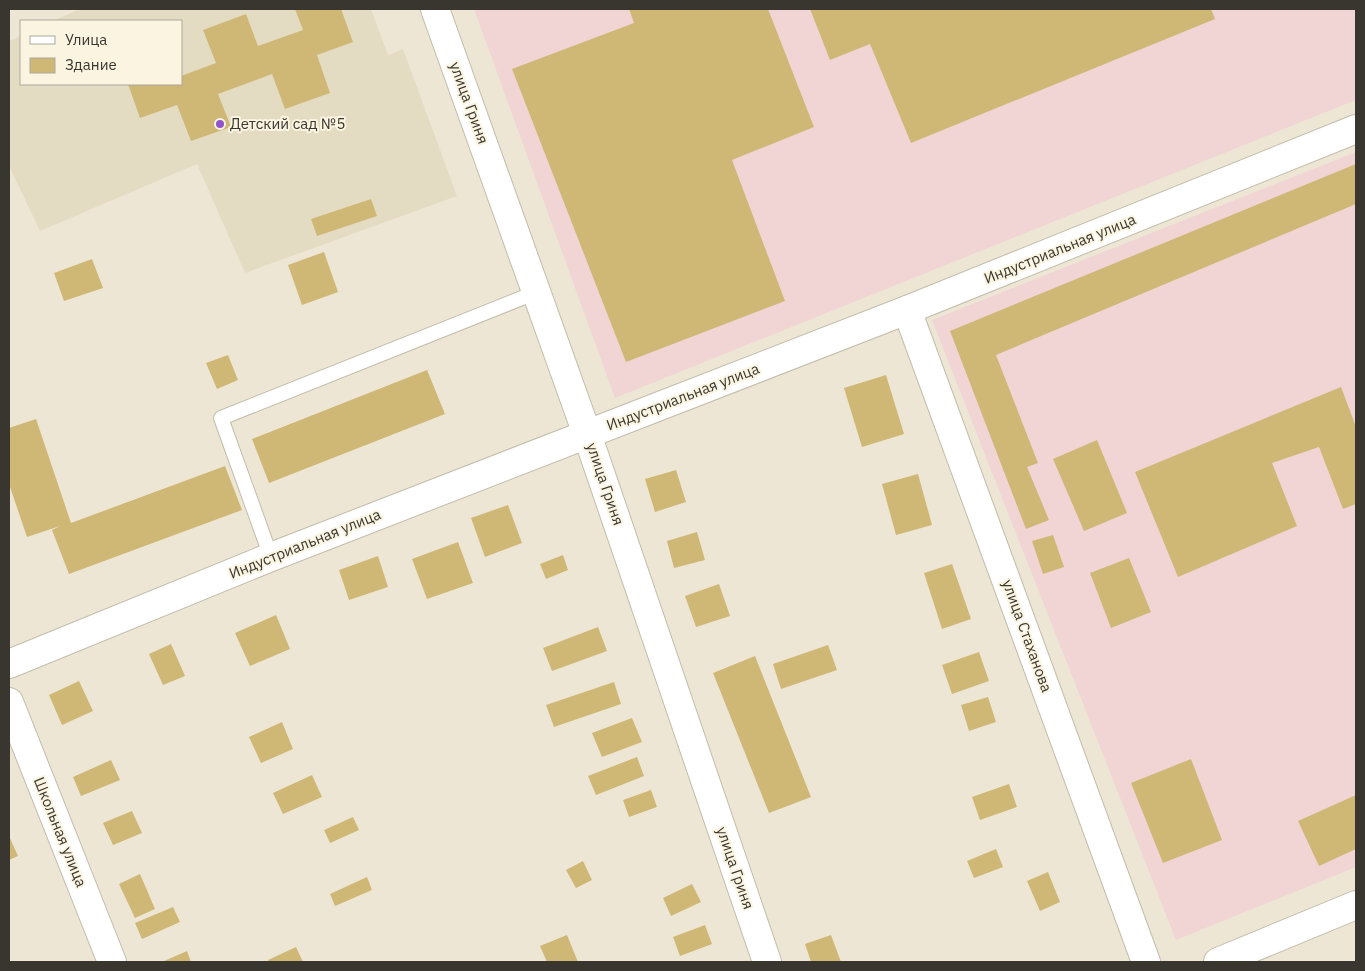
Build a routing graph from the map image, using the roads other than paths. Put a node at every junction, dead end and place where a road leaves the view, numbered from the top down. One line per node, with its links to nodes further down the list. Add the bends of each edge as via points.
1 (436, 9): 3 (street, улица Гриня)
2 (1356, 129): 4 (street, Индустриальная улица)
3 (537, 292): 5 (street, улица Гриня); 6 (lane, via 222,418)
4 (907, 310): 5 (street, Индустриальная улица); 12 (street, улица Стаханова)
5 (588, 434): 6 (street, Индустриальная улица); 11 (street, улица Гриня)
6 (271, 557): 7 (street, Индустриальная улица)
7 (9, 664)
8 (9, 702): 10 (street, Школьная улица)
9 (1356, 905): 13 (street)
10 (112, 962)
11 (767, 962)
12 (1146, 962)
13 (1218, 962)

